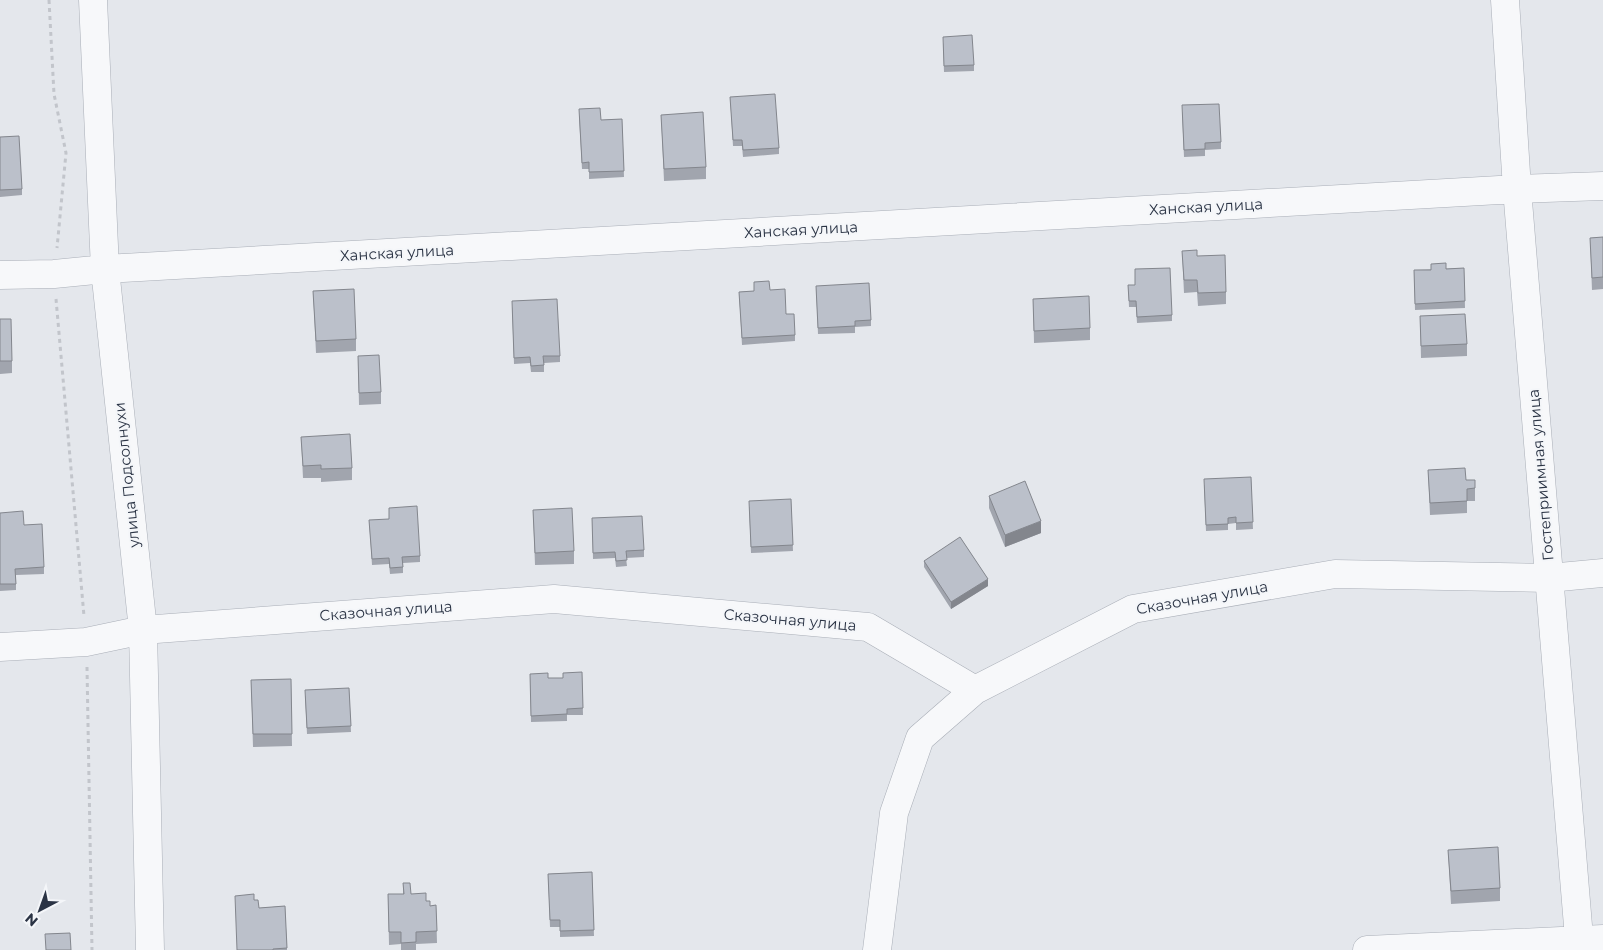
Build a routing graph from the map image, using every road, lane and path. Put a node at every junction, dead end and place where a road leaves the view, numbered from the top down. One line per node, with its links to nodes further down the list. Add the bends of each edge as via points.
1 (49, 0): 7 (path, via 54,94 66,153)
2 (93, 0): 6 (street, улица Подсолнухи)
3 (1505, 0): 5 (street, Гостеприимная улица)
4 (1603, 186): 5 (street, Ханская улица)
5 (1517, 189): 6 (street, Ханская улица); 10 (street, Гостеприимная улица)
6 (105, 270): 7 (street, Ханская улица); 11 (street, улица Подсолнухи)
7 (54, 274): 8 (street, Ханская улица); 12 (path)
8 (0, 275)
9 (1603, 573): 10 (street, Сказочная улица)
10 (1549, 578): 14 (street, Сказочная улица, via 1335,574 1133,609); 15 (street, Гостеприимная улица)
11 (143, 630): 12 (street, Сказочная улица); 14 (street, Сказочная улица, via 554,598 868,627); 17 (street, улица Подсолнухи)
12 (86, 642): 13 (street, Сказочная улица); 16 (path)
13 (0, 647)
14 (975, 690): 18 (street, via 920,738 894,813)
15 (1588, 943): 19 (street)
16 (92, 950)
17 (150, 950)
18 (877, 950)
19 (1367, 950)

